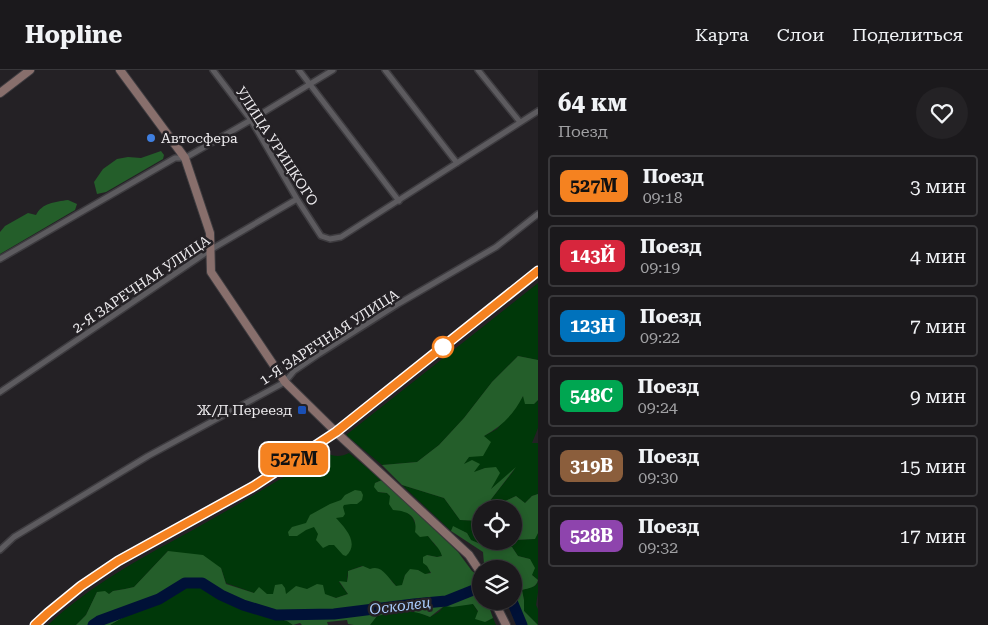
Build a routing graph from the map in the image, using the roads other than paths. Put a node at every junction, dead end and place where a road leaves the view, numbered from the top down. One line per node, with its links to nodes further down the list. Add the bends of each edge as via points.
1 (30, 70): 9 (main road)
2 (120, 70): 13 (main road)
3 (213, 70): 11 (street, УЛИЦА УРИЦКОГО)
4 (299, 70): 8 (street)
5 (333, 70): 8 (street)
6 (385, 70): 14 (street)
7 (478, 70): 12 (street)
8 (310, 84): 11 (street); 16 (street)
9 (0, 93)
10 (538, 111): 12 (street)
11 (251, 120): 13 (street); 15 (street, УЛИЦА УРИЦКОГО)
12 (520, 122): 14 (street)
13 (185, 158): 18 (main road, via 210,233); 19 (street, via 176,158)
14 (456, 163): 16 (street)
15 (297, 199): 16 (street, УЛИЦА УРИЦКОГО, via 322,236 330,239 342,237); 18 (street, 2-Я ЗАРЕЧНАЯ УЛИЦА)
16 (399, 201)
17 (538, 214): 20 (street, 1-Я ЗАРЕЧНАЯ УЛИЦА, via 496,247 319,354)
18 (210, 250): 20 (main road, via 211,272); 21 (street, 2-Я ЗАРЕЧНАЯ УЛИЦА)
19 (0, 258)
20 (284, 382): 22 (street, 1-Я ЗАРЕЧНАЯ УЛИЦА, via 148,456 14,537); 23 (main road)
21 (0, 392)
22 (0, 550)
23 (473, 560)
24 (498, 610): 25 (main road)
25 (506, 625)

